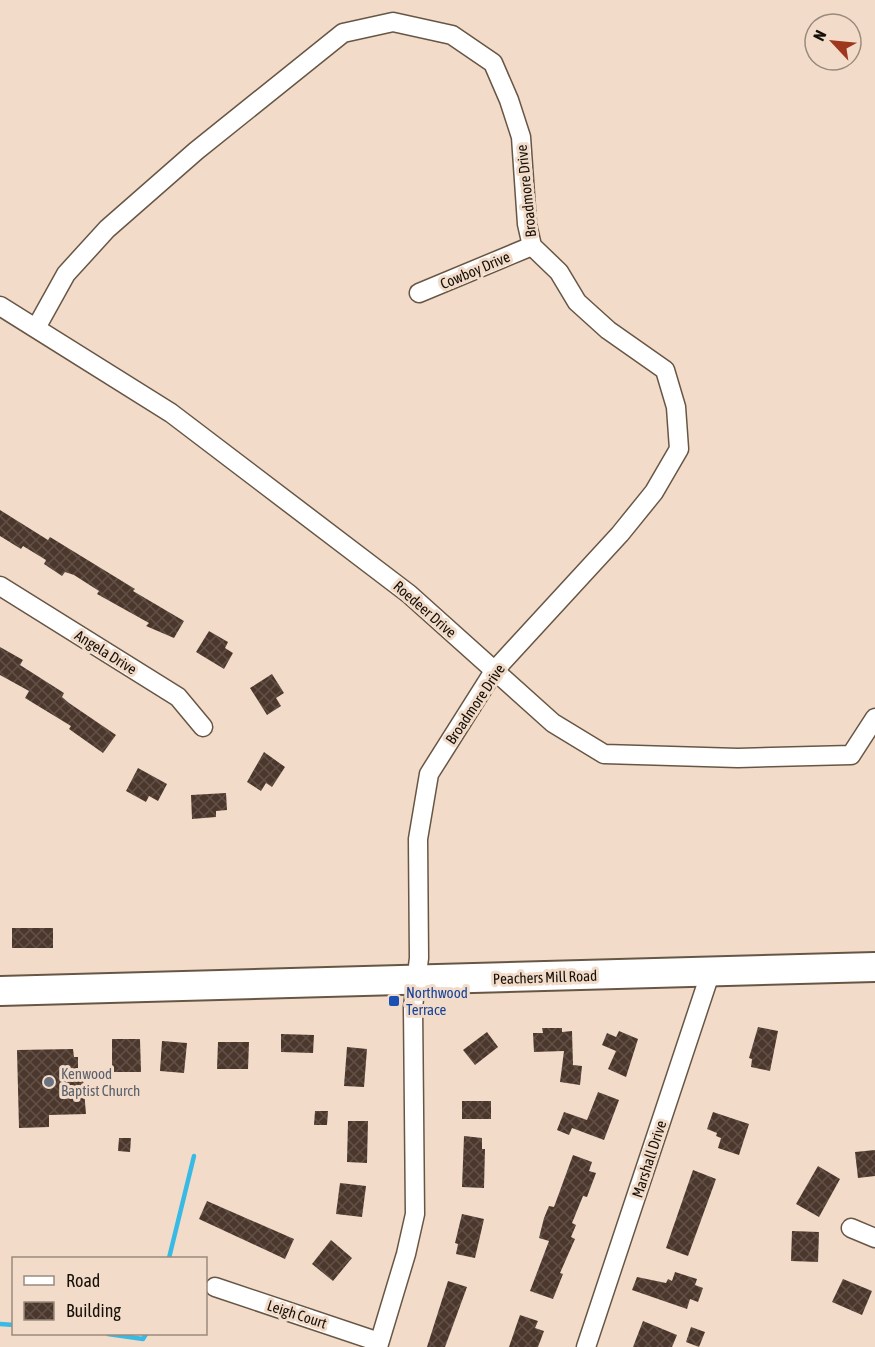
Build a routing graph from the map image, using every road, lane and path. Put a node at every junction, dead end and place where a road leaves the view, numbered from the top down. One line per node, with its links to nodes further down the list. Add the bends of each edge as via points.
1 (532, 246): 2 (street, Cowboy Drive); 4 (street, Broadmore Drive, via 521,137 493,63 452,35 393,22 343,33 188,158 107,229 66,274); 6 (street, Broadmore Drive, via 559,272 577,302 592,316 665,370 676,407 679,449 654,492 620,534)
2 (419, 293)
3 (0, 306): 4 (street, Roedeer Drive)
4 (36, 328): 6 (street, Roedeer Drive, via 171,413 409,594)
5 (0, 586): 8 (street, Angela Drive, via 178,697)
6 (494, 671): 7 (street, Roedeer Drive, via 553,723 604,754 738,758 851,755); 11 (street, Broadmore Drive, via 429,774 418,839 419,958)
7 (875, 718)
8 (203, 727)
9 (875, 967): 10 (main road, Peachers Mill Road)
10 (711, 971): 11 (main road, Peachers Mill Road); 17 (street, Marshall Drive)
11 (415, 981): 12 (main road, Peachers Mill Road); 16 (street, via 415,1214)
12 (0, 991)
13 (850, 1228): 14 (street)
14 (875, 1238)
15 (215, 1287): 16 (street, Leigh Court)
16 (379, 1344)
17 (586, 1347)

